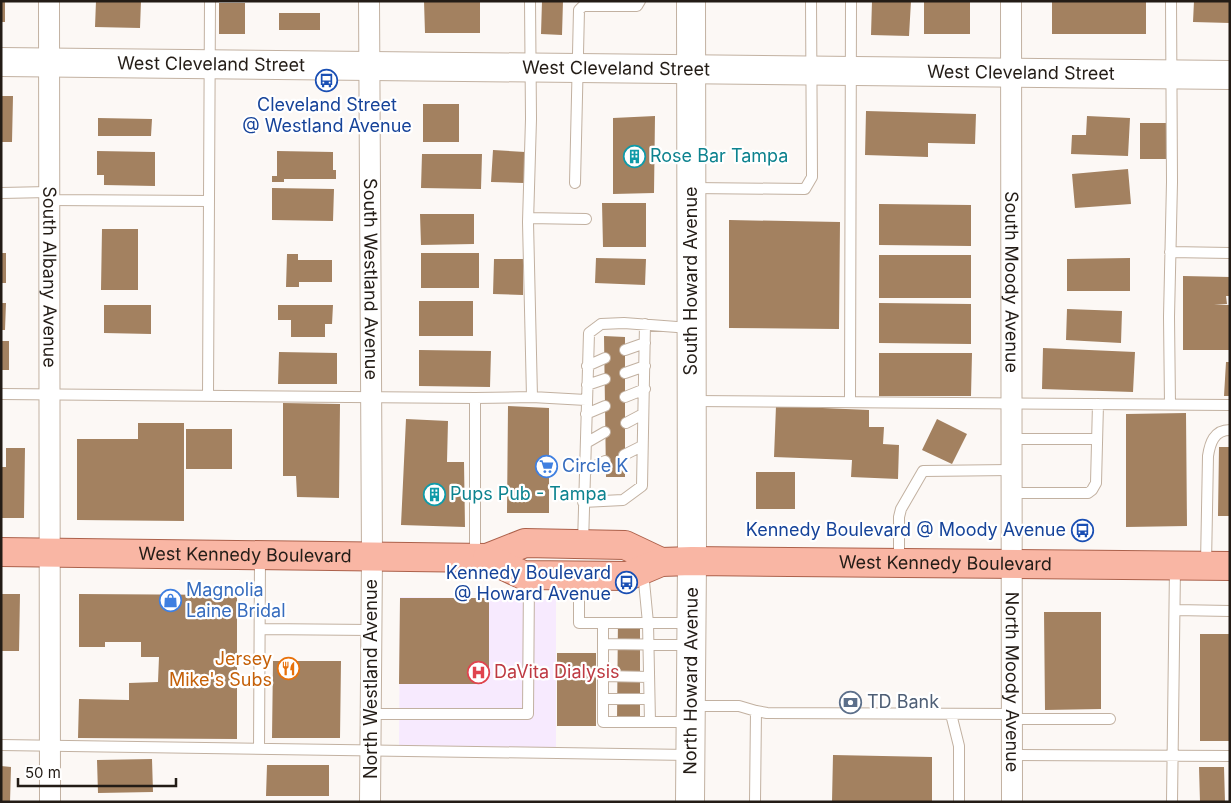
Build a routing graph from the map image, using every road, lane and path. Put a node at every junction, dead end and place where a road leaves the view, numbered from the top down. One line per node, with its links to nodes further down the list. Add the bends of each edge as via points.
1 (49, 1): 12 (street, South Albany Avenue)
2 (210, 1): 13 (lane)
3 (369, 1): 14 (street, South Westland Avenue)
4 (530, 1): 15 (lane)
5 (640, 1): 16 (lane, via 637,6 583,6 579,10)
6 (691, 1): 17 (main road, South Howard Avenue)
7 (811, 1): 18 (lane)
8 (852, 1): 19 (lane)
9 (1011, 1): 20 (street, South Moody Avenue)
10 (1171, 1): 21 (lane)
11 (1, 62): 12 (main road, West Cleveland Street)
12 (49, 63): 13 (main road, West Cleveland Street); 26 (street, South Albany Avenue)
13 (210, 64): 14 (main road, West Cleveland Street); 27 (lane)
14 (369, 66): 15 (main road, West Cleveland Street); 46 (street, South Westland Avenue)
15 (530, 68): 16 (main road, West Cleveland Street); 28 (lane)
16 (576, 69): 17 (main road, West Cleveland Street); 23 (lane)
17 (691, 70): 18 (main road, West Cleveland Street); 24 (main road, South Howard Avenue)
18 (810, 70): 19 (main road, West Cleveland Street); 24 (lane, via 812,177 805,189)
19 (852, 71): 20 (main road, West Cleveland Street); 52 (lane)
20 (1011, 72): 21 (main road, West Cleveland Street); 53 (street, South Moody Avenue)
21 (1170, 74): 22 (main road, West Cleveland Street); 30 (lane)
22 (1230, 75)
23 (575, 183)
24 (691, 188): 33 (main road, South Howard Avenue)
25 (1, 193): 26 (lane)
26 (49, 196): 27 (lane); 44 (street, South Albany Avenue)
27 (209, 201): 45 (lane)
28 (528, 218): 29 (lane); 47 (lane)
29 (586, 218)
30 (1170, 252): 31 (lane); 55 (lane)
31 (1230, 253)
32 (646, 324): 33 (lane); 34 (lane); 37 (lane, via 601,324 589,333)
33 (691, 328): 51 (main road, South Howard Avenue)
34 (645, 342): 35 (lane); 38 (lane)
35 (625, 350)
36 (605, 358): 37 (lane)
37 (587, 366): 41 (lane)
38 (645, 366): 39 (lane); 42 (lane)
39 (625, 373)
40 (605, 379): 41 (lane)
41 (587, 385): 50 (lane)
42 (644, 388): 48 (lane); 59 (lane)
43 (1, 394): 44 (lane)
44 (50, 395): 45 (lane); 75 (street, South Albany Avenue)
45 (208, 396): 46 (lane)
46 (371, 397): 49 (lane); 77 (street, South Westland Avenue)
47 (532, 397): 49 (lane); 50 (lane)
48 (625, 397)
49 (475, 398): 78 (lane)
50 (586, 400): 58 (lane)
51 (692, 401): 52 (lane); 79 (main road, South Howard Avenue)
52 (850, 402): 53 (lane)
53 (1011, 404): 54 (lane); 63 (street, South Moody Avenue)
54 (1098, 404): 55 (lane); 64 (lane)
55 (1170, 405): 56 (lane)
56 (1230, 405)
57 (605, 406): 58 (lane)
58 (586, 414): 65 (lane)
59 (643, 414): 60 (lane); 66 (lane)
60 (626, 423)
61 (1230, 430): 84 (lane, via 1216,434 1210,446)
62 (605, 432): 65 (lane)
63 (1013, 439): 64 (lane); 69 (street, South Moody Avenue)
64 (1097, 439): 71 (lane, via 1096,483 1088,493)
65 (586, 442): 70 (lane)
66 (642, 446): 67 (lane); 72 (lane, via 642,486 622,500)
67 (624, 455)
68 (605, 461): 70 (lane)
69 (1011, 470): 71 (street, South Moody Avenue); 80 (lane, via 923,472 901,509)
70 (585, 471): 72 (lane)
71 (1011, 493): 81 (street, South Moody Avenue)
72 (583, 502): 73 (lane)
73 (583, 544): 78 (main road, West Kennedy Boulevard, via 525,543); 82 (main road, West Kennedy Boulevard, via 625,545)
74 (1, 552): 75 (main road, West Kennedy Boulevard)
75 (50, 553): 76 (main road, West Kennedy Boulevard); 108 (street, South Albany Avenue)
76 (260, 555): 77 (main road, West Kennedy Boulevard); 91 (lane)
77 (372, 556): 78 (main road, West Kennedy Boulevard); 92 (street, North Westland Avenue)
78 (481, 558): 85 (main road, West Kennedy Boulevard)
79 (692, 561): 80 (main road, West Kennedy Boulevard); 82 (main road, West Kennedy Boulevard); 93 (main road, North Howard Avenue)
80 (900, 563): 81 (main road, West Kennedy Boulevard)
81 (1011, 564): 83 (main road, West Kennedy Boulevard); 104 (street, North Moody Avenue)
82 (652, 566): 86 (main road, West Kennedy Boulevard, via 628,576); 90 (lane)
83 (1175, 566): 84 (main road, West Kennedy Boulevard); 87 (lane)
84 (1218, 566)
85 (529, 575): 86 (main road, West Kennedy Boulevard); 101 (lane, via 528,714)
86 (579, 576): 89 (lane, via 579,623)
87 (1175, 610): 88 (lane); 113 (lane)
88 (1230, 611)
89 (603, 623): 90 (lane); 94 (lane)
90 (648, 623): 93 (lane); 95 (lane)
91 (260, 629): 92 (lane); 109 (lane)
92 (371, 630): 101 (street, North Westland Avenue)
93 (691, 634): 95 (lane); 102 (main road, North Howard Avenue)
94 (603, 644): 95 (lane); 96 (lane)
95 (648, 645): 97 (lane)
96 (603, 676): 97 (lane); 98 (lane)
97 (649, 677): 99 (lane)
98 (603, 699): 99 (lane); 106 (lane, via 603,722)
99 (650, 699): 106 (lane)
100 (756, 712): 102 (lane, via 739,706); 103 (lane); 118 (lane)
101 (371, 714): 110 (street, North Westland Avenue)
102 (691, 714): 106 (lane); 111 (main road, North Howard Avenue)
103 (951, 714): 104 (lane); 119 (lane, via 960,746)
104 (1012, 717): 105 (lane); 112 (street, North Moody Avenue)
105 (1110, 720)
106 (650, 722)
107 (1, 745): 108 (lane)
108 (50, 746): 109 (lane); 115 (street, South Albany Avenue)
109 (259, 749): 110 (lane)
110 (371, 750): 111 (lane); 116 (street, North Westland Avenue)
111 (690, 755): 117 (main road, North Howard Avenue)
112 (1012, 755): 113 (lane); 120 (street, North Moody Avenue)
113 (1172, 755): 114 (lane); 121 (lane)
114 (1230, 756)
115 (50, 802)
116 (370, 802)
117 (690, 802)
118 (755, 802)
119 (959, 802)
120 (1012, 802)
121 (1172, 802)

